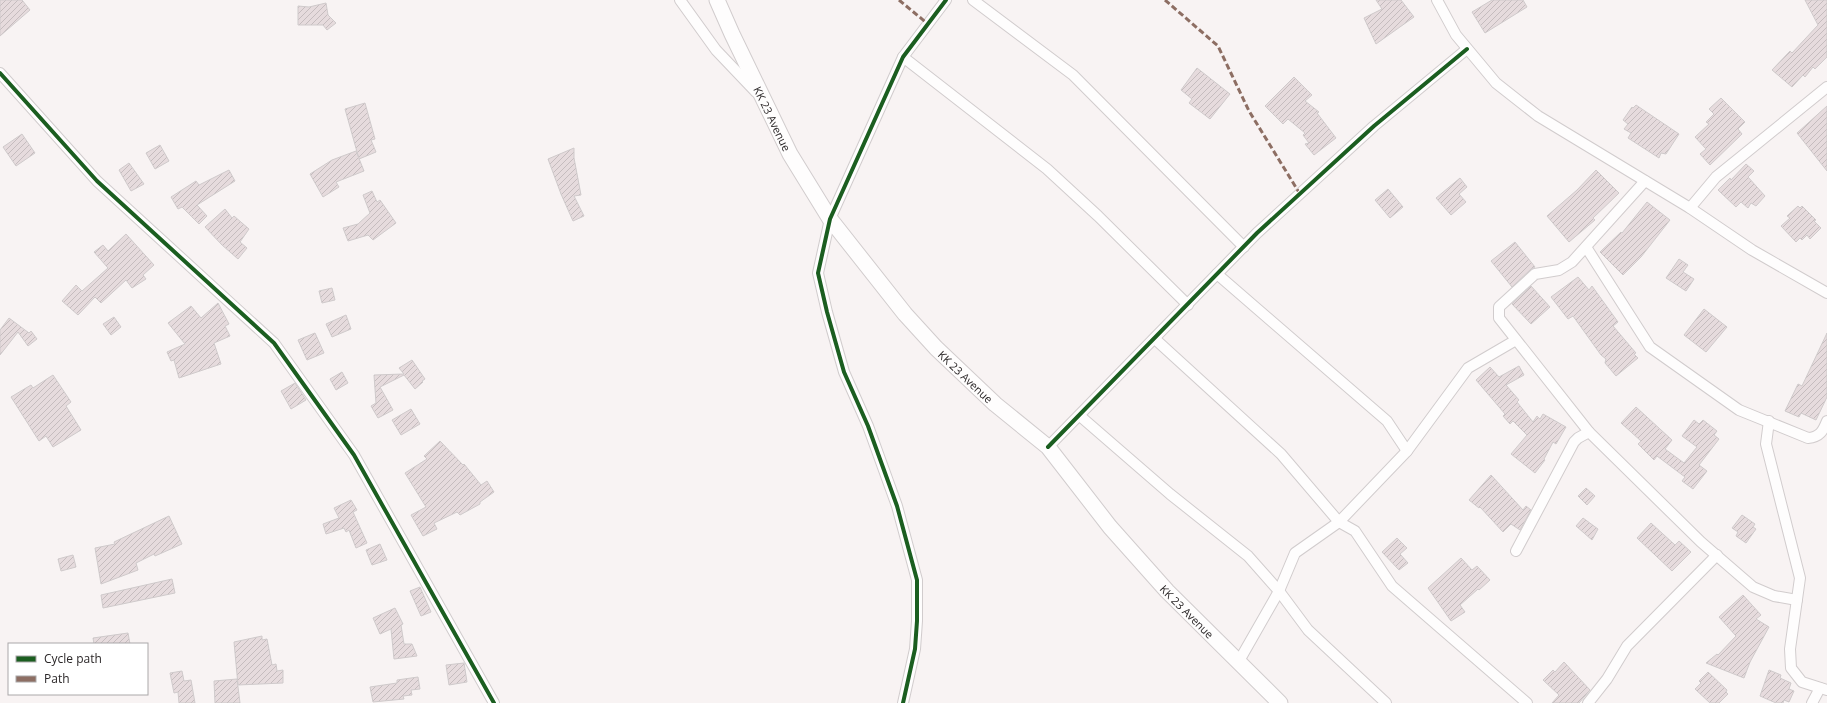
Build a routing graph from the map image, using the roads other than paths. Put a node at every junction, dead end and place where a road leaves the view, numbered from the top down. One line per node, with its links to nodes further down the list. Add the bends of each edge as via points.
1 (680, 0): 10 (street, via 716,50)
2 (717, 0): 10 (main road, KK 23 Avenue)
3 (946, 0): 7 (street)
4 (973, 0): 14 (street, via 1073,75)
5 (1437, 0): 6 (street, via 1456,35)
6 (1467, 49): 11 (street, via 1496,83 1538,116); 14 (street, via 1374,126)
7 (903, 57): 13 (street); 18 (street, via 1047,169)
8 (0, 73): 34 (street, via 97,181 274,343 354,455)
9 (1827, 87): 12 (street, via 1716,177)
10 (764, 100): 13 (main road, KK 23 Avenue, via 790,154)
11 (1645, 181): 12 (street); 15 (street)
12 (1690, 208): 17 (street, via 1752,250)
13 (830, 219): 25 (main road, KK 23 Avenue, via 905,314 936,348 994,404); 35 (street, via 818,273 827,312 844,372 868,426 897,506 917,580 918,621 915,649)
14 (1244, 247): 16 (street)
15 (1586, 247): 20 (street, via 1572,262 1559,270 1535,274 1499,307 1499,318); 22 (street, via 1650,347 1739,410)
16 (1217, 274): 18 (street); 26 (street, via 1387,421)
17 (1827, 293)
18 (1188, 304): 19 (street)
19 (1155, 339): 21 (street); 27 (street, via 1281,454)
20 (1516, 340): 24 (street); 26 (street, via 1468,368)
21 (1080, 416): 25 (street); 30 (street, via 1170,494 1248,556)
22 (1769, 421): 23 (street, via 1808,438 1815,438 1822,432); 31 (street, via 1766,444 1800,578)
23 (1827, 421)
24 (1589, 432): 28 (street, via 1574,442); 29 (street)
25 (1048, 447): 32 (main road, KK 23 Avenue, via 1110,527 1167,590)
26 (1407, 451): 27 (street)
27 (1339, 522): 30 (street, via 1295,553); 38 (street, via 1355,531 1392,586)
28 (1516, 551)
29 (1717, 555): 31 (street, via 1753,587 1774,596); 39 (street, via 1627,646 1607,679)
30 (1279, 591): 32 (street); 37 (street, via 1308,630)
31 (1797, 600): 33 (street, via 1790,649 1791,668 1802,682)
32 (1239, 661): 36 (main road, KK 23 Avenue)
33 (1824, 689): 40 (street)
34 (494, 703)
35 (903, 703)
36 (1280, 703)
37 (1386, 703)
38 (1527, 703)
39 (1588, 703)
40 (1812, 703)

